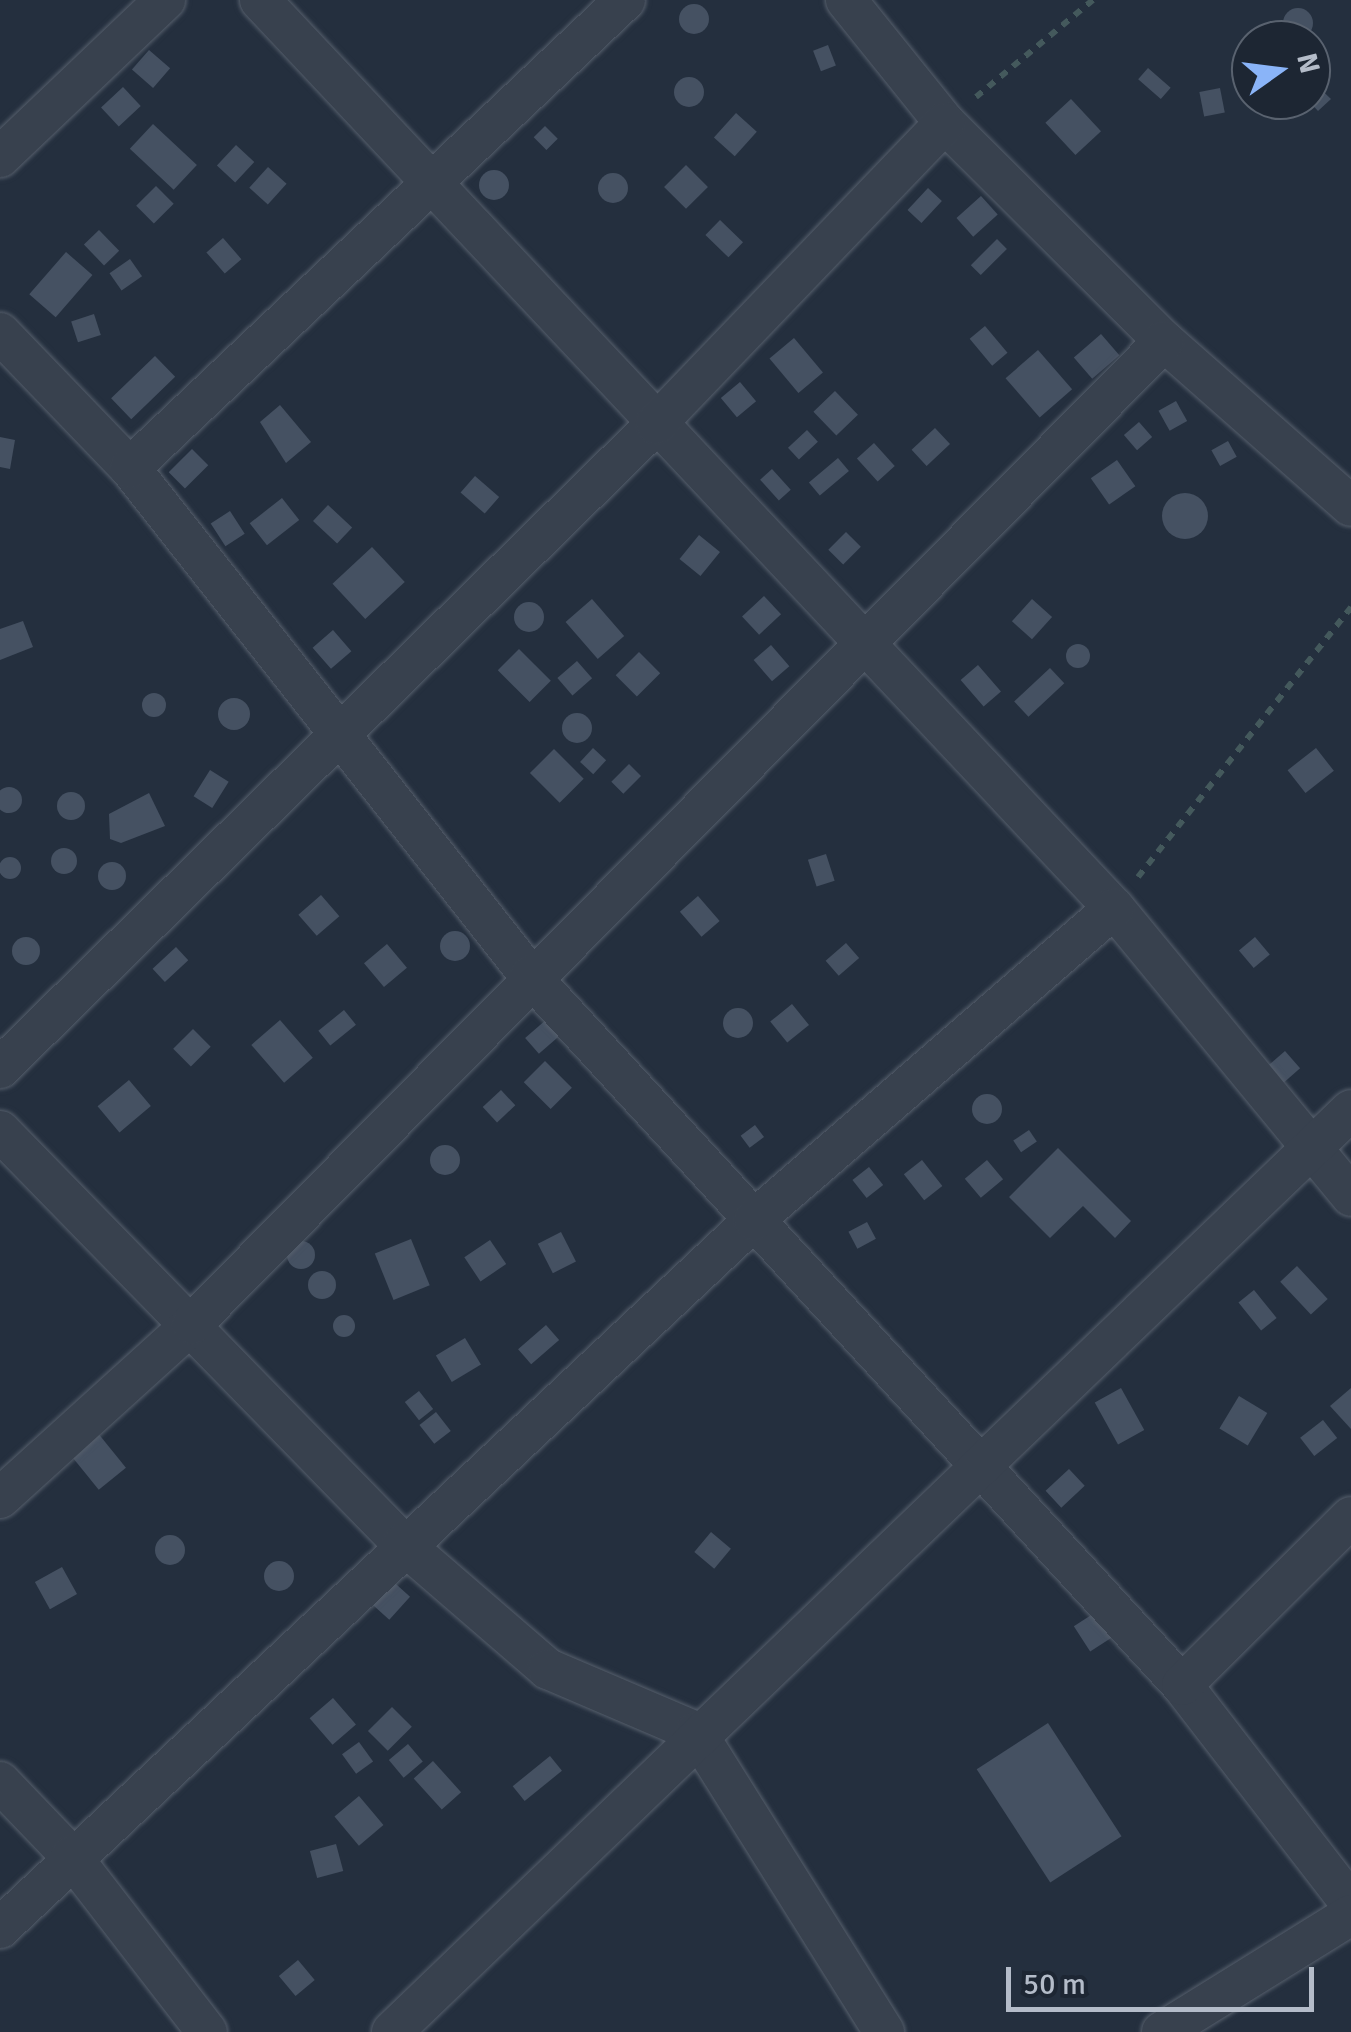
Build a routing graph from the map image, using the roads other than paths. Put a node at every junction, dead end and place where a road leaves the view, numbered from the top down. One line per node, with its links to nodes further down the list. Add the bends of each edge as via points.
1 (165, 0): 6 (street)
2 (260, 0): 7 (street)
3 (625, 0): 7 (street)
4 (846, 0): 5 (street)
5 (944, 123): 9 (street); 10 (street)
6 (0, 156)
7 (434, 187): 10 (street); 11 (street)
8 (0, 333): 11 (street)
9 (1164, 341): 12 (street); 13 (street)
10 (656, 424): 13 (street); 14 (street)
11 (130, 468): 14 (street)
12 (1351, 506)
13 (867, 646): 15 (street); 16 (street)
14 (336, 738): 16 (street); 17 (street)
15 (1114, 908): 20 (street); 22 (street)
16 (530, 976): 22 (street); 23 (street)
17 (0, 1068)
18 (1351, 1110): 20 (street)
19 (0, 1132): 23 (street)
20 (1312, 1156): 21 (street); 24 (street)
21 (1351, 1196)
22 (754, 1220): 24 (street); 27 (street)
23 (192, 1324): 25 (street); 27 (street)
24 (979, 1468): 28 (street); 29 (street)
25 (0, 1498)
26 (1351, 1517): 28 (street)
27 (402, 1544): 29 (street, via 548,1669); 31 (street)
28 (1182, 1685): 32 (street)
29 (696, 1732): 36 (street); 37 (street)
30 (0, 1782): 31 (street)
31 (70, 1856): 34 (street); 35 (street)
32 (1351, 1904)
33 (1351, 1916): 38 (street)
34 (0, 1928)
35 (207, 2032)
36 (392, 2032)
37 (884, 2032)
38 (1162, 2032)

